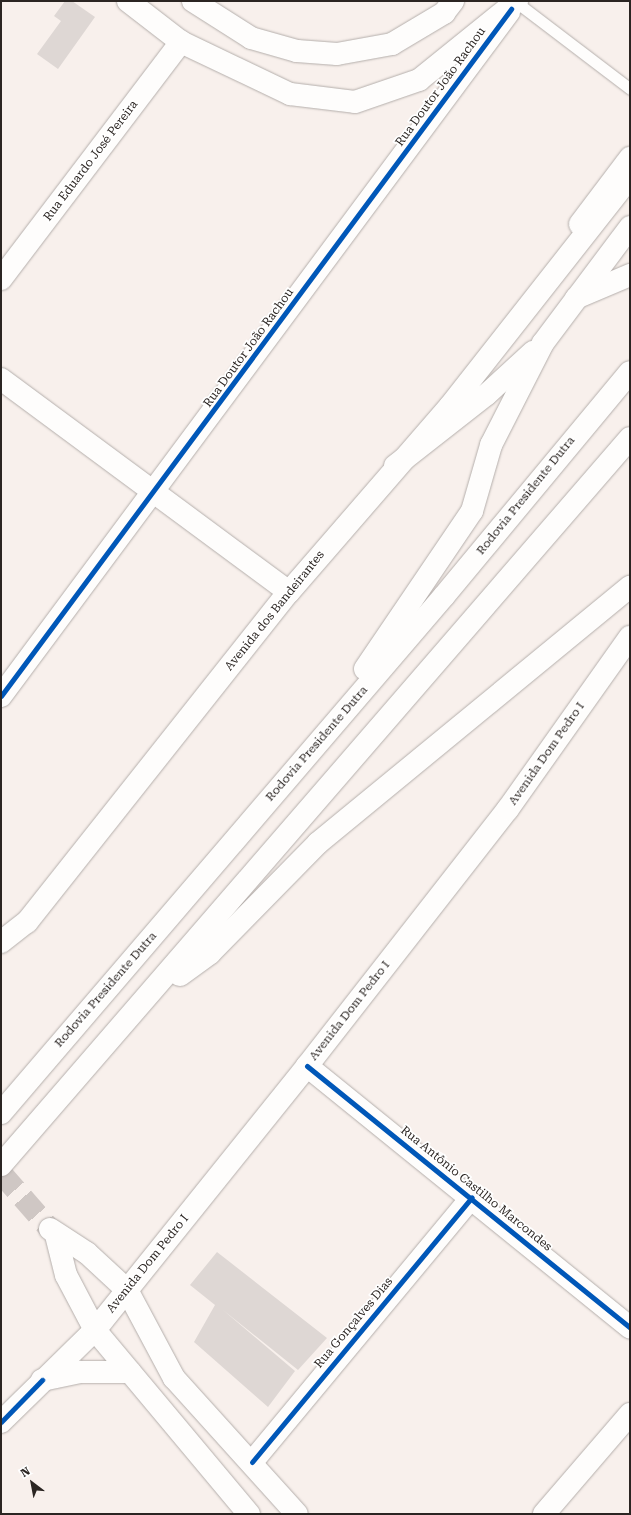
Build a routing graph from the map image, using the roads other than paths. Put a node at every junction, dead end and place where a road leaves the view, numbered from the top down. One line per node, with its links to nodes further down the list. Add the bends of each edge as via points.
1 (128, 1): 5 (main road)
2 (453, 1): 4 (main road, via 444,13 392,44 337,54 297,51 251,38)
3 (515, 4): 5 (main road, via 419,80 355,102 290,94); 6 (lane); 19 (main road, Rua Doutor João Rachou)
4 (206, 5)
5 (181, 42): 11 (main road, Rua Eduardo José Pereira)
6 (630, 89)
7 (630, 158): 13 (main road, Avenida dos Bandeirantes, via 532,285)
8 (630, 177): 13 (main road, Avenida dos Bandeirantes)
9 (630, 227): 12 (main road)
10 (630, 275): 12 (main road)
11 (1, 279)
12 (575, 299): 14 (main road)
13 (529, 305): 18 (main road, Avenida dos Bandeirantes, via 450,406)
14 (543, 343): 18 (main road, via 486,395); 24 (main road, via 491,445 472,511)
15 (630, 372): 24 (main road, Rodovia Presidente Dutra)
16 (1, 379): 19 (main road)
17 (630, 438): 26 (main road)
18 (395, 466): 21 (main road, Avenida dos Bandeirantes)
19 (153, 494): 21 (main road); 23 (main road, Rua Doutor João Rachou)
20 (630, 587): 26 (main road, via 318,843 210,953)
21 (289, 592): 25 (main road, Avenida dos Bandeirantes, via 27,922)
22 (630, 636): 27 (main road, Avenida Dom Pedro I, via 508,809)
23 (1, 696)
24 (313, 749): 28 (main road, Rodovia Presidente Dutra)
25 (1, 942)
26 (150, 997): 29 (main road)
27 (307, 1066): 30 (main road, Rua Antônio Castilho Marcondes); 31 (main road, Avenida Dom Pedro I)
28 (1, 1113)
29 (1, 1165)
30 (472, 1197): 32 (main road, Rua Antônio Castilho Marcondes); 39 (main road, Rua Gonçalves Dias)
31 (127, 1290): 33 (main road, Avenida Dom Pedro I); 33 (main road, via 87,1253 53,1232 66,1276); 39 (main road, via 174,1378)
32 (630, 1328)
33 (95, 1330): 34 (main road); 35 (main road, Avenida Dom Pedro I)
34 (130, 1372): 35 (main road, via 80,1372); 38 (main road)
35 (42, 1380): 37 (main road, Avenida Dom Pedro I)
36 (630, 1414): 42 (main road)
37 (1, 1422)
38 (205, 1462): 39 (main road); 40 (main road)
39 (252, 1462): 41 (main road)
40 (249, 1514)
41 (297, 1514)
42 (544, 1514)

